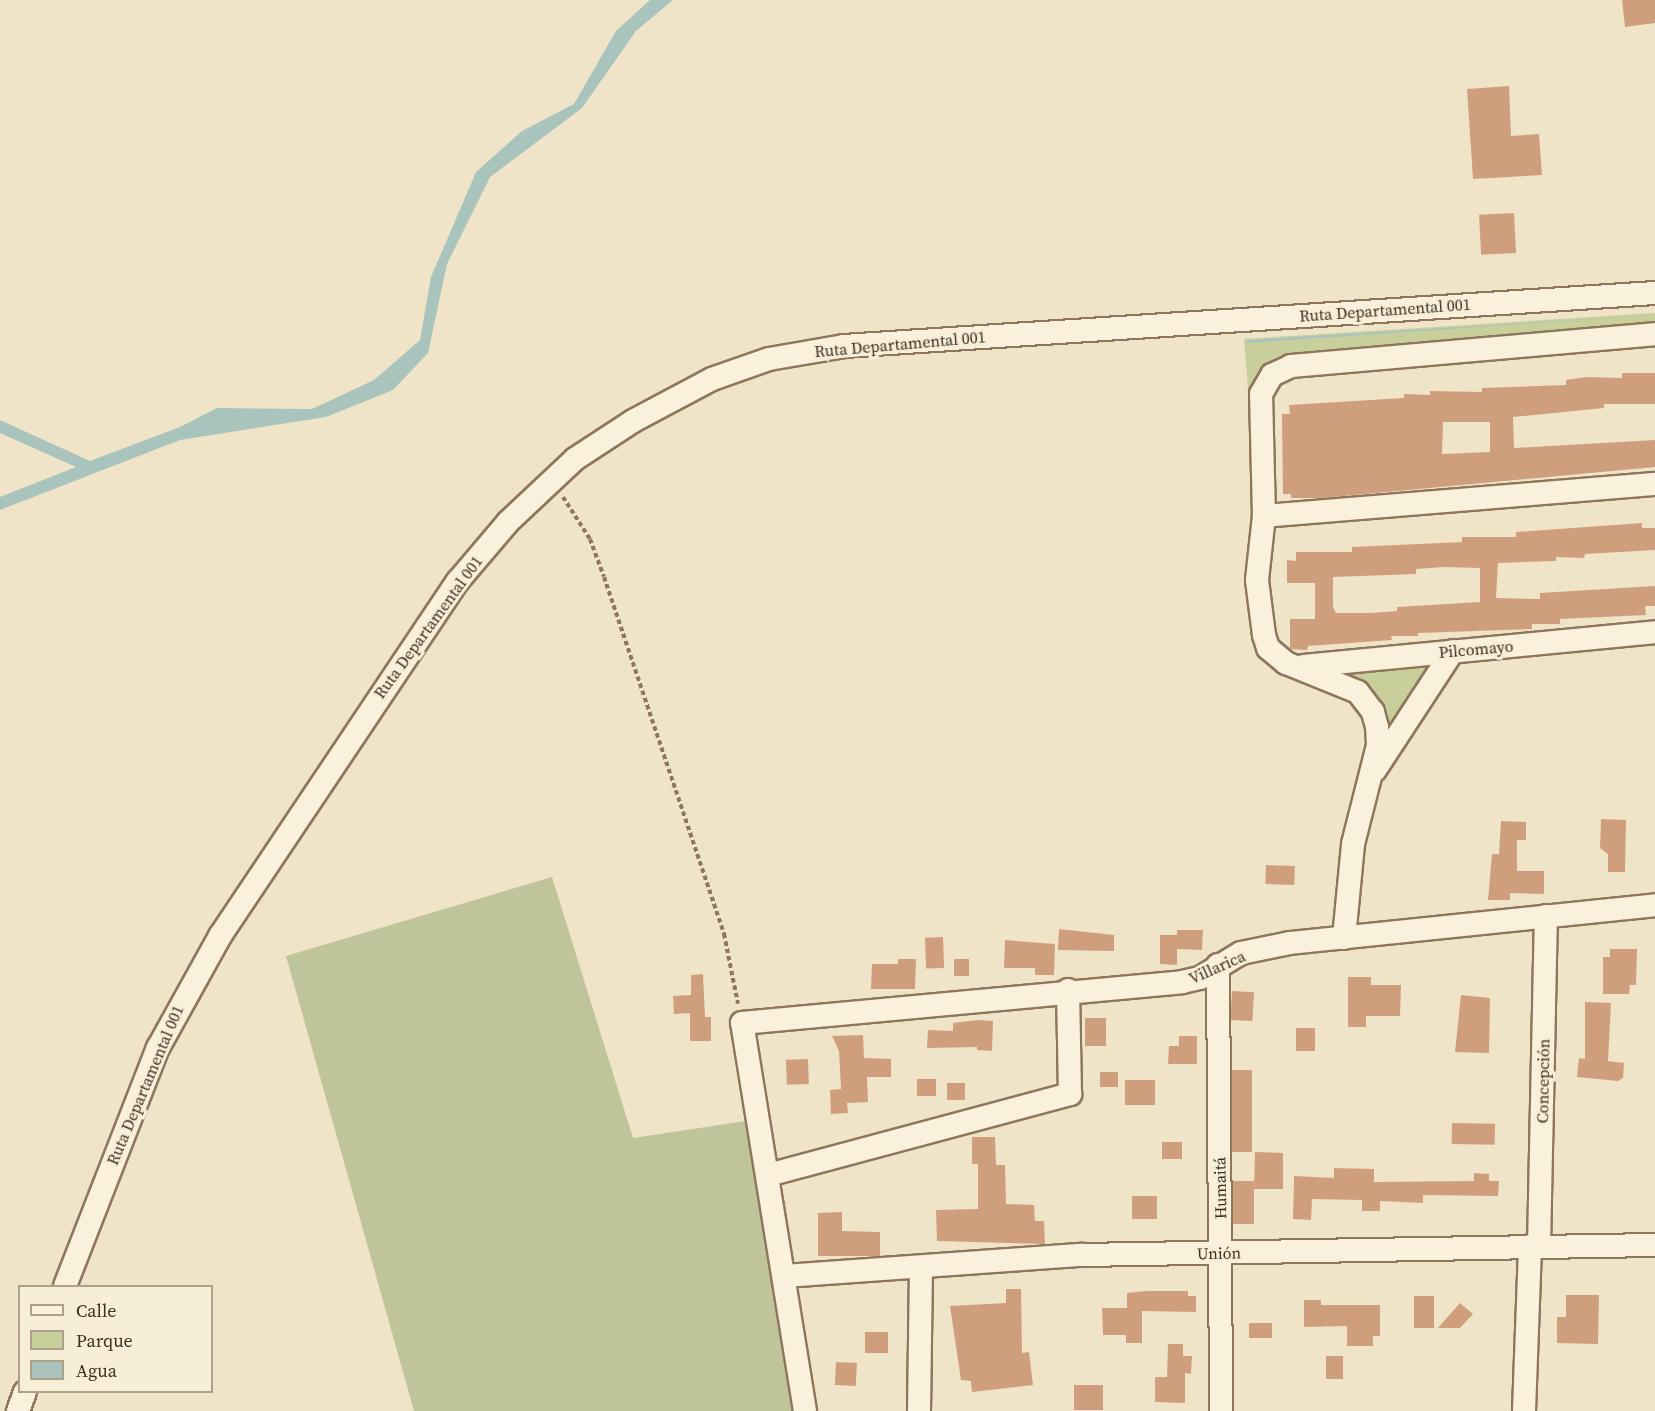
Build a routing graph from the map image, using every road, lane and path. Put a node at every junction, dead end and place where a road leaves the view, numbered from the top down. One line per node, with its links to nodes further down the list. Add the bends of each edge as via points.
1 (1655, 293): 3 (street, Ruta Departamental 001, via 908,341 780,357 712,379 633,421 575,459)
2 (1655, 334): 5 (street, via 1291,366 1272,375 1262,394)
3 (553, 480): 15 (path, via 590,539 604,577 724,934); 22 (street, Ruta Departamental 001, via 508,522 458,581 202,966 158,1048 131,1111)
4 (1655, 484): 5 (street)
5 (1264, 516): 8 (street, via 1257,579 1261,625 1275,656)
6 (1655, 632): 7 (street, Pilcomayo)
7 (1453, 651): 8 (street, Pilcomayo); 9 (street, via 1416,713)
8 (1298, 666): 9 (street, via 1332,679 1368,702 1377,727 1378,745)
9 (1369, 778): 12 (street, via 1353,844)
10 (1655, 905): 11 (street, Villarica)
11 (1546, 916): 12 (street, Villarica); 18 (street, Concepción)
12 (1344, 938): 13 (street, Villarica, via 1241,953)
13 (1218, 965): 14 (street, Villarica, via 1200,978 1182,982); 19 (street, Humaitá)
14 (1068, 990): 15 (street, Villarica); 16 (street, via 1070,1094)
15 (742, 1023): 16 (street)
16 (768, 1175): 21 (street)
17 (1655, 1245): 18 (street, Unión)
18 (1535, 1246): 19 (street, Unión); 28 (street, Concepción)
19 (1221, 1253): 20 (street, Unión, via 1081,1256); 27 (street, Humaitá)
20 (921, 1268): 21 (street, Unión); 26 (street)
21 (785, 1276): 25 (street)
22 (66, 1285)
23 (26, 1393): 24 (street)
24 (18, 1411)
25 (805, 1411)
26 (919, 1411)
27 (1221, 1411)
28 (1524, 1411)

